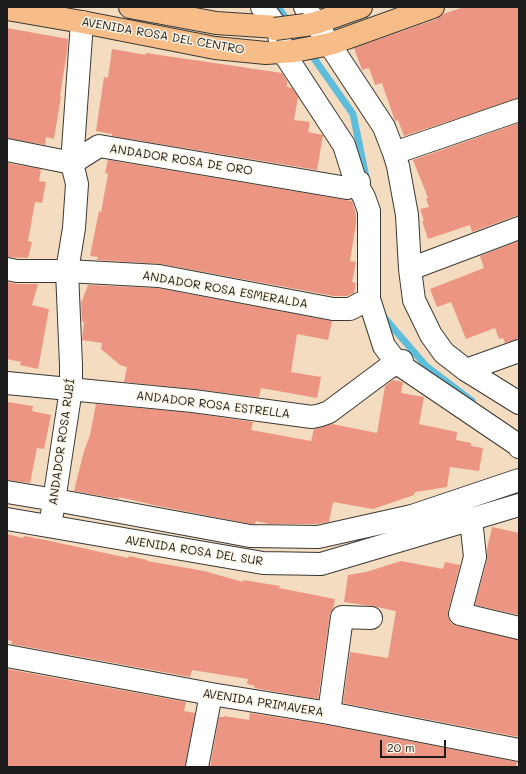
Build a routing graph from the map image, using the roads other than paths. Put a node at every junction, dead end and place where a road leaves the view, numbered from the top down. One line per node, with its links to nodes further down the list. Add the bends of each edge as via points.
1 (130, 7): 8 (main road, AVENIDA ROSA DEL CENTRO, via 216,23)
2 (262, 7): 8 (street)
3 (360, 7): 6 (main road, AVENIDA ROSA DEL CENTRO)
4 (433, 7): 9 (main road, AVENIDA ROSA DEL CENTRO)
5 (7, 9): 7 (main road, AVENIDA ROSA DEL CENTRO)
6 (309, 18): 8 (main road, AVENIDA ROSA DEL CENTRO, bridge); 9 (street)
7 (82, 22): 10 (main road, AVENIDA ROSA DEL CENTRO, via 215,48 266,53); 14 (street, ANDADOR ROSA RUBÍ)
8 (276, 28): 10 (street)
9 (324, 46): 10 (main road, AVENIDA ROSA DEL CENTRO); 13 (street, via 384,127)
10 (288, 51): 15 (street, via 344,146)
11 (519, 110): 13 (street)
12 (7, 150): 14 (street)
13 (394, 153): 18 (street, via 407,215)
14 (72, 163): 15 (street, ANDADOR ROSA DE ORO, via 99,146 347,188); 19 (street, ANDADOR ROSA RUBÍ, via 77,184 74,228)
15 (358, 183): 20 (street, via 369,211)
16 (519, 228): 18 (street)
17 (7, 269): 19 (street, ANDADOR ROSA ESMERALDA)
18 (410, 269): 23 (street, via 414,300 431,335 444,353)
19 (67, 271): 20 (street, ANDADOR ROSA ESMERALDA, via 160,276 333,308 350,309); 25 (street, ANDADOR ROSA RUBÍ)
20 (369, 299): 22 (street, via 384,346)
21 (519, 351): 23 (street)
22 (399, 362): 25 (street, ANDADOR ROSA ESTRELLA, via 329,412 312,417 193,401); 27 (street)
23 (466, 370): 26 (street)
24 (7, 383): 25 (street, ANDADOR ROSA ESTRELLA)
25 (71, 389): 30 (street, ANDADOR ROSA RUBÍ)
26 (519, 403)
27 (519, 447)
28 (519, 480): 30 (street, AVENIDA ROSA DEL SUR, via 412,516 318,538 250,536)
29 (7, 492): 30 (street, AVENIDA ROSA DEL SUR)
30 (55, 500): 34 (street, ANDADOR ROSA RUBÍ)
31 (519, 505): 33 (street, AVENIDA ROSA DEL SUR)
32 (7, 519): 34 (street, AVENIDA ROSA DEL SUR)
33 (472, 519): 34 (street, AVENIDA ROSA DEL SUR, via 321,564 262,563); 36 (street, via 475,557 460,614)
34 (50, 526)
35 (371, 618): 39 (street, via 342,617)
36 (519, 628)
37 (7, 656): 38 (street, AVENIDA PRIMAVERA)
38 (211, 694): 39 (street, AVENIDA PRIMAVERA); 41 (street)
39 (329, 713): 40 (street, AVENIDA PRIMAVERA)
40 (519, 750)
41 (197, 767)

